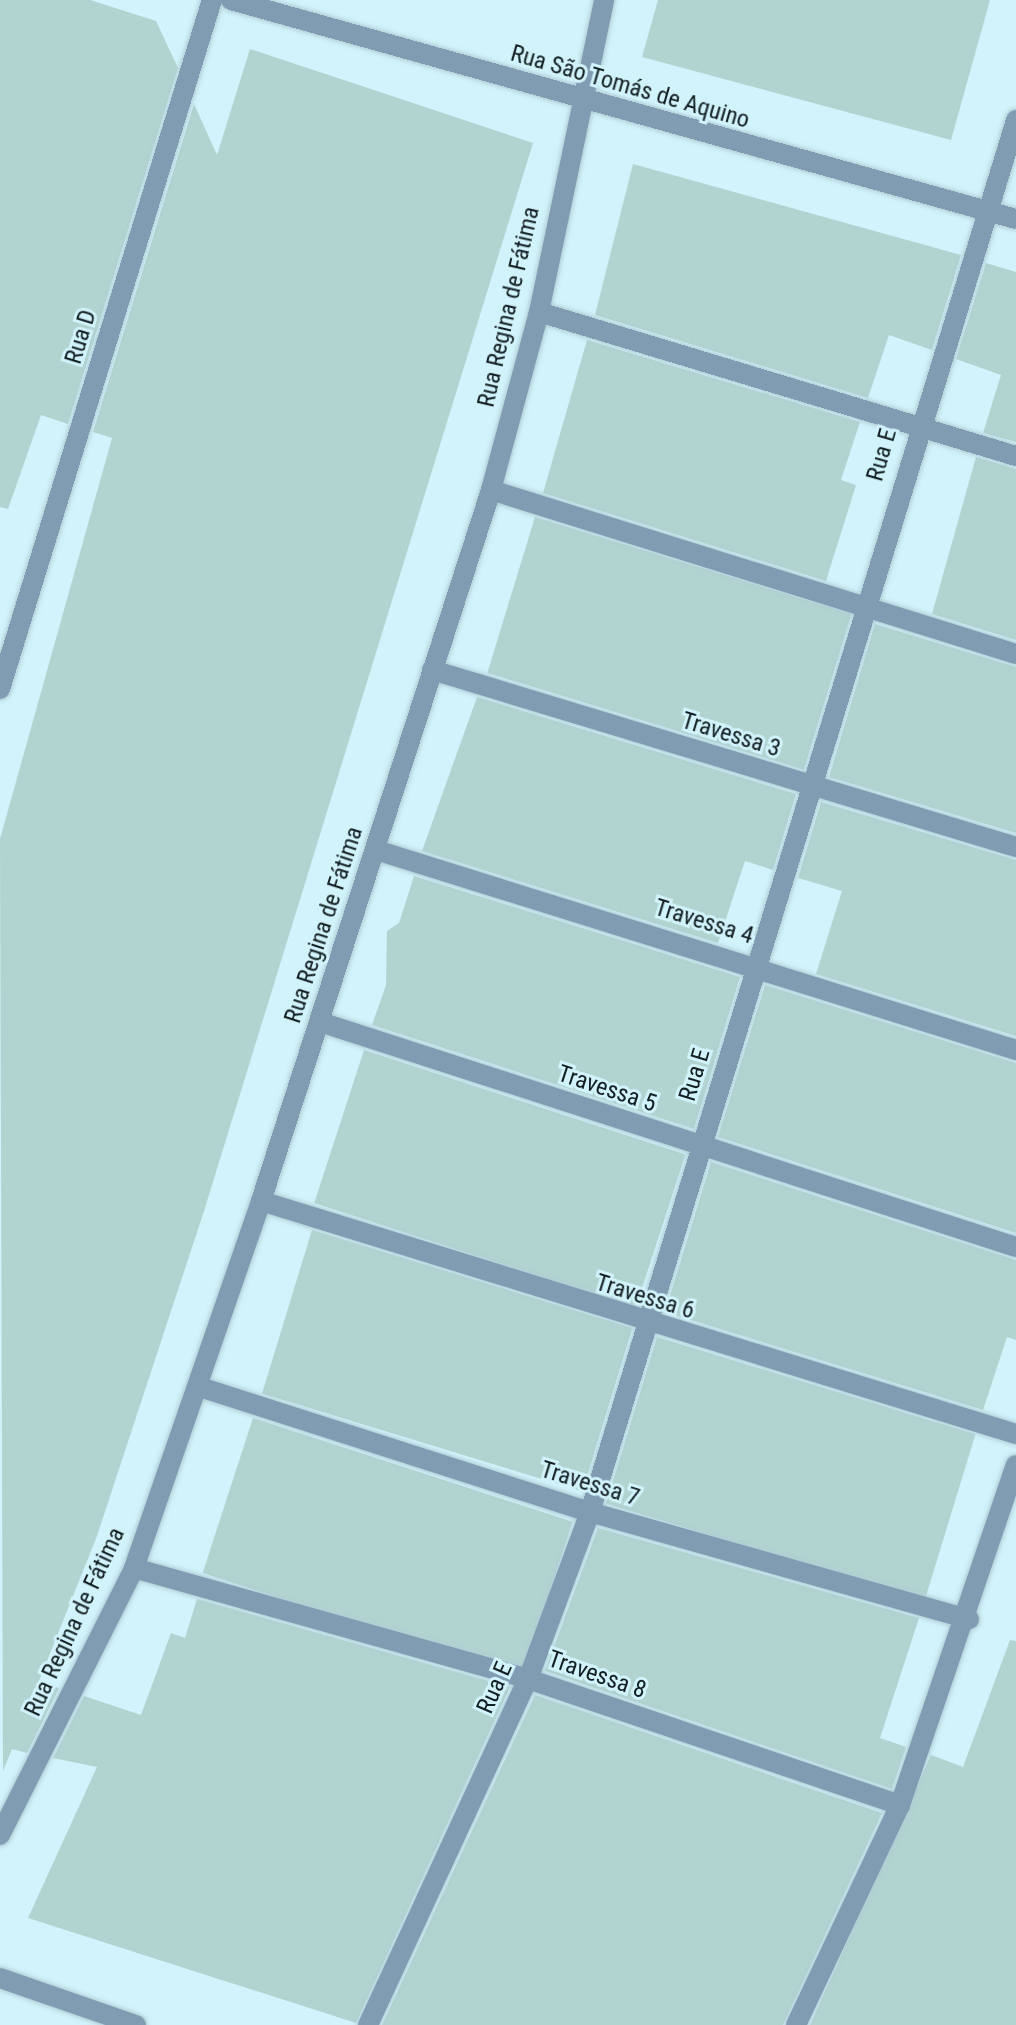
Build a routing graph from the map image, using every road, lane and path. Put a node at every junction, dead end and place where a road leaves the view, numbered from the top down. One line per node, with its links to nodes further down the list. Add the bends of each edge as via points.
1 (212, 0): 15 (street, Rua D)
2 (231, 0): 4 (street, Rua São Tomás de Aquino)
3 (604, 0): 4 (street, Rua Regina de Fátima)
4 (579, 101): 6 (street, Rua São Tomás de Aquino); 8 (street, Rua Regina de Fátima)
5 (1016, 120): 6 (street, Rua E)
6 (988, 213): 7 (street, Rua São Tomás de Aquino); 9 (street, Rua E)
7 (1016, 219)
8 (539, 312): 9 (street); 11 (street, Rua Regina de Fátima)
9 (917, 427): 10 (street); 12 (street, Rua E)
10 (1016, 456)
11 (491, 490): 12 (street); 14 (street, Rua Regina de Fátima)
12 (865, 610): 13 (street); 16 (street, Rua E)
13 (1016, 654)
14 (432, 670): 16 (street, Travessa 3); 18 (street, Rua Regina de Fátima)
15 (0, 689)
16 (812, 787): 17 (street, Travessa 3); 19 (street, Rua E)
17 (1016, 847)
18 (376, 850): 19 (street, Travessa 4); 20 (street, Rua Regina de Fátima)
19 (754, 964): 21 (street, Travessa 4); 22 (street, Rua E)
20 (320, 1022): 22 (street, Travessa 5); 23 (street, Rua Regina de Fátima)
21 (1016, 1050)
22 (700, 1147): 24 (street, Travessa 5); 25 (street, Rua E)
23 (261, 1201): 25 (street, Travessa 6); 26 (street, Rua Regina de Fátima)
24 (1016, 1247)
25 (646, 1325): 27 (street, Travessa 6); 29 (street, Rua E)
26 (200, 1387): 29 (street, Travessa 7); 30 (street, Rua Regina de Fátima)
27 (1016, 1434)
28 (1016, 1465): 31 (street)
29 (590, 1512): 31 (street, Travessa 7); 32 (street, Rua E)
30 (134, 1568): 32 (street, Travessa 8); 34 (street, Rua Regina de Fátima)
31 (969, 1619): 33 (street)
32 (528, 1679): 33 (street, Travessa 8); 37 (street, Rua E)
33 (900, 1805): 38 (street)
34 (0, 1835)
35 (0, 1978): 36 (street)
36 (136, 2025)
37 (368, 2025)
38 (796, 2025)

